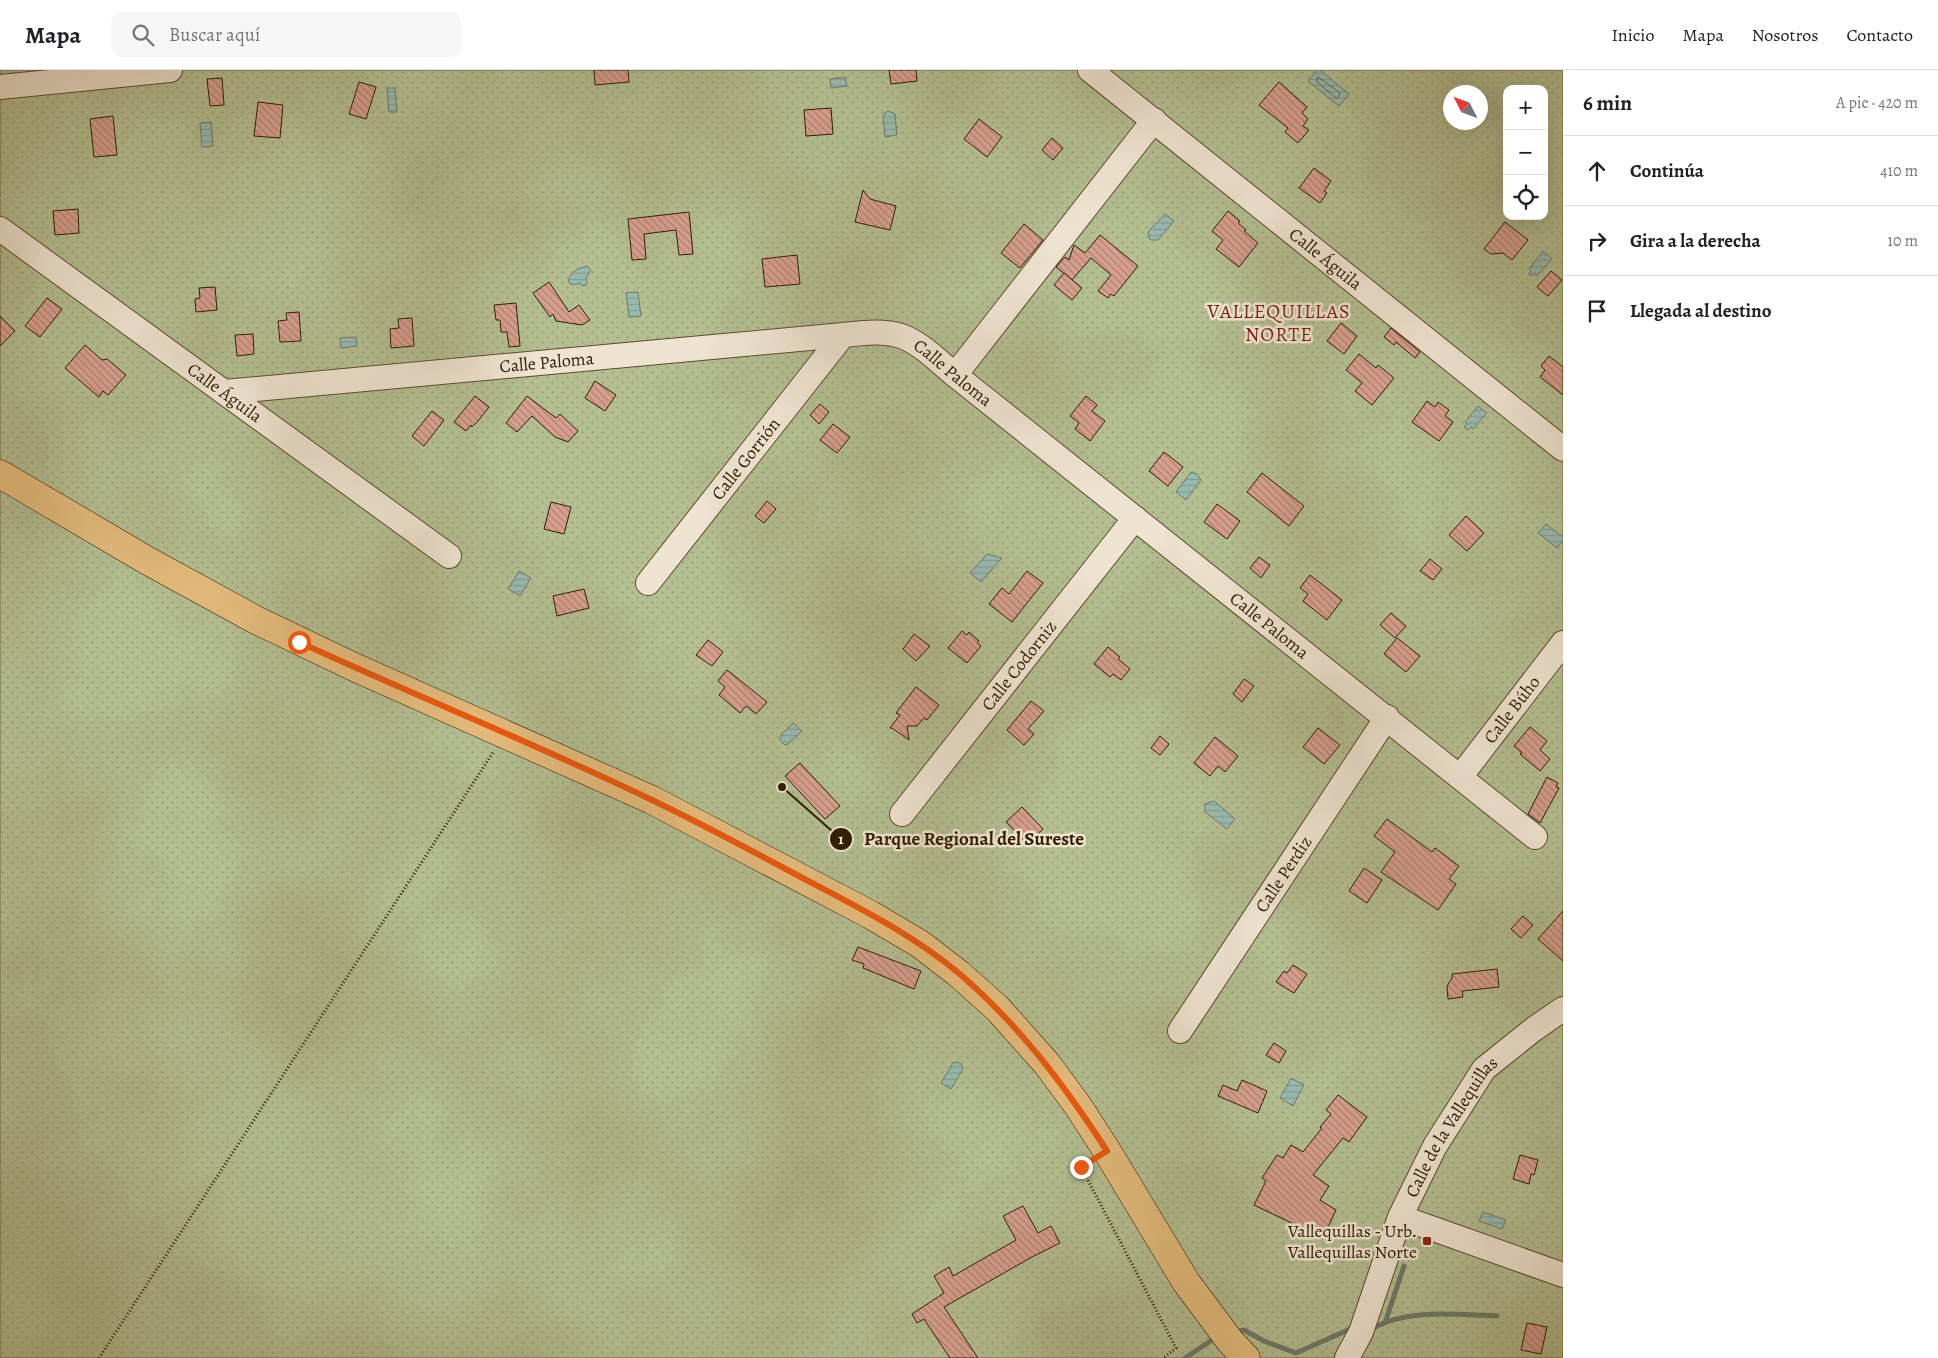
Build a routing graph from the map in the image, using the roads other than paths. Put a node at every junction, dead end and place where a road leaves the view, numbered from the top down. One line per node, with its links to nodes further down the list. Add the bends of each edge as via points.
1 (170, 70): 3 (street)
2 (1090, 70): 4 (street, Calle Águila)
3 (0, 87)
4 (1154, 120): 7 (street); 9 (street, Calle Águila)
5 (0, 228): 8 (street, Calle Águila)
6 (843, 335): 7 (street, Calle Paloma, via 900,336 910,340); 8 (street, Calle Paloma); 13 (street, Calle Gorrión)
7 (955, 375): 11 (street, Calle Paloma)
8 (224, 392): 12 (street, Calle Águila)
9 (1563, 449)
10 (0, 474): 23 (main road, via 256,620 354,668 652,800 920,944 998,1009 1078,1106 1186,1282)
11 (1135, 518): 15 (street, Calle Paloma); 17 (street, Calle Codorniz)
12 (449, 556)
13 (648, 583)
14 (1563, 643): 16 (street, Calle Búho)
15 (1387, 717): 16 (street, Calle Paloma); 20 (street, Calle Perdiz)
16 (1460, 777): 18 (street, Calle Paloma)
17 (902, 814)
18 (1534, 837)
19 (1563, 1010): 21 (street, Calle de la Vallequillas, via 1484,1069 1435,1146)
20 (1180, 1031)
21 (1400, 1217): 22 (street); 24 (street, Calle de la Vallequillas, via 1361,1332)
22 (1563, 1275)
23 (1246, 1358)
24 (1347, 1358)

